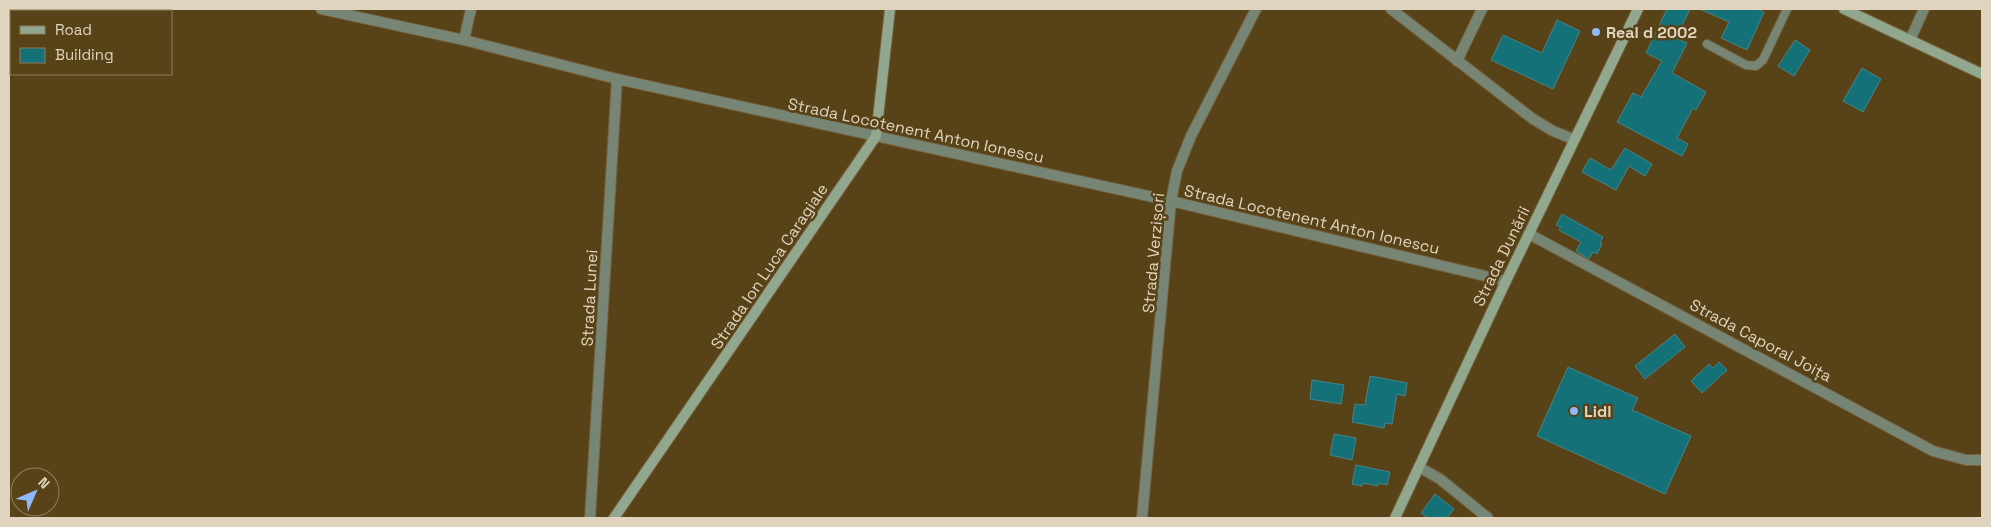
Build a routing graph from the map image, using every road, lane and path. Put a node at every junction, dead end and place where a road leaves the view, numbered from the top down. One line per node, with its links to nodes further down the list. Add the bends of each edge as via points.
1 (321, 9): 11 (street, Strada Locotenent Anton Ionescu)
2 (471, 9): 11 (street)
3 (890, 9): 17 (street, Strada Ion Luca Caragiale)
4 (1256, 9): 19 (street, Strada Verzișori, via 1191,136 1177,171)
5 (1391, 9): 14 (street)
6 (1482, 9): 14 (street)
7 (1638, 9): 18 (street, Strada Dunării)
8 (1787, 9): 13 (lane, via 1763,60 1756,66 1746,65)
9 (1844, 9): 12 (street)
10 (1924, 9): 12 (street)
11 (464, 40): 16 (street, Strada Locotenent Anton Ionescu)
12 (1910, 40): 15 (street)
13 (1707, 44)
14 (1457, 61): 18 (street, via 1533,119)
15 (1982, 74)
16 (617, 79): 17 (street, Strada Locotenent Anton Ionescu); 24 (street, Strada Lunei)
17 (876, 136): 19 (street, Strada Locotenent Anton Ionescu); 25 (street, Strada Ion Luca Caragiale)
18 (1573, 139): 20 (street, Strada Dunării)
19 (1171, 201): 21 (street, Strada Locotenent Anton Ionescu); 26 (street, Strada Verzișori)
20 (1529, 234): 21 (street, Strada Dunării); 22 (street, Strada Caporal Joița, via 1933,451 1966,460)
21 (1506, 281): 23 (street, Strada Dunării)
22 (1982, 460)
23 (1419, 466): 27 (street, Strada Dunării); 28 (street)
24 (590, 518)
25 (614, 518)
26 (1142, 518)
27 (1395, 518)
28 (1488, 518)

